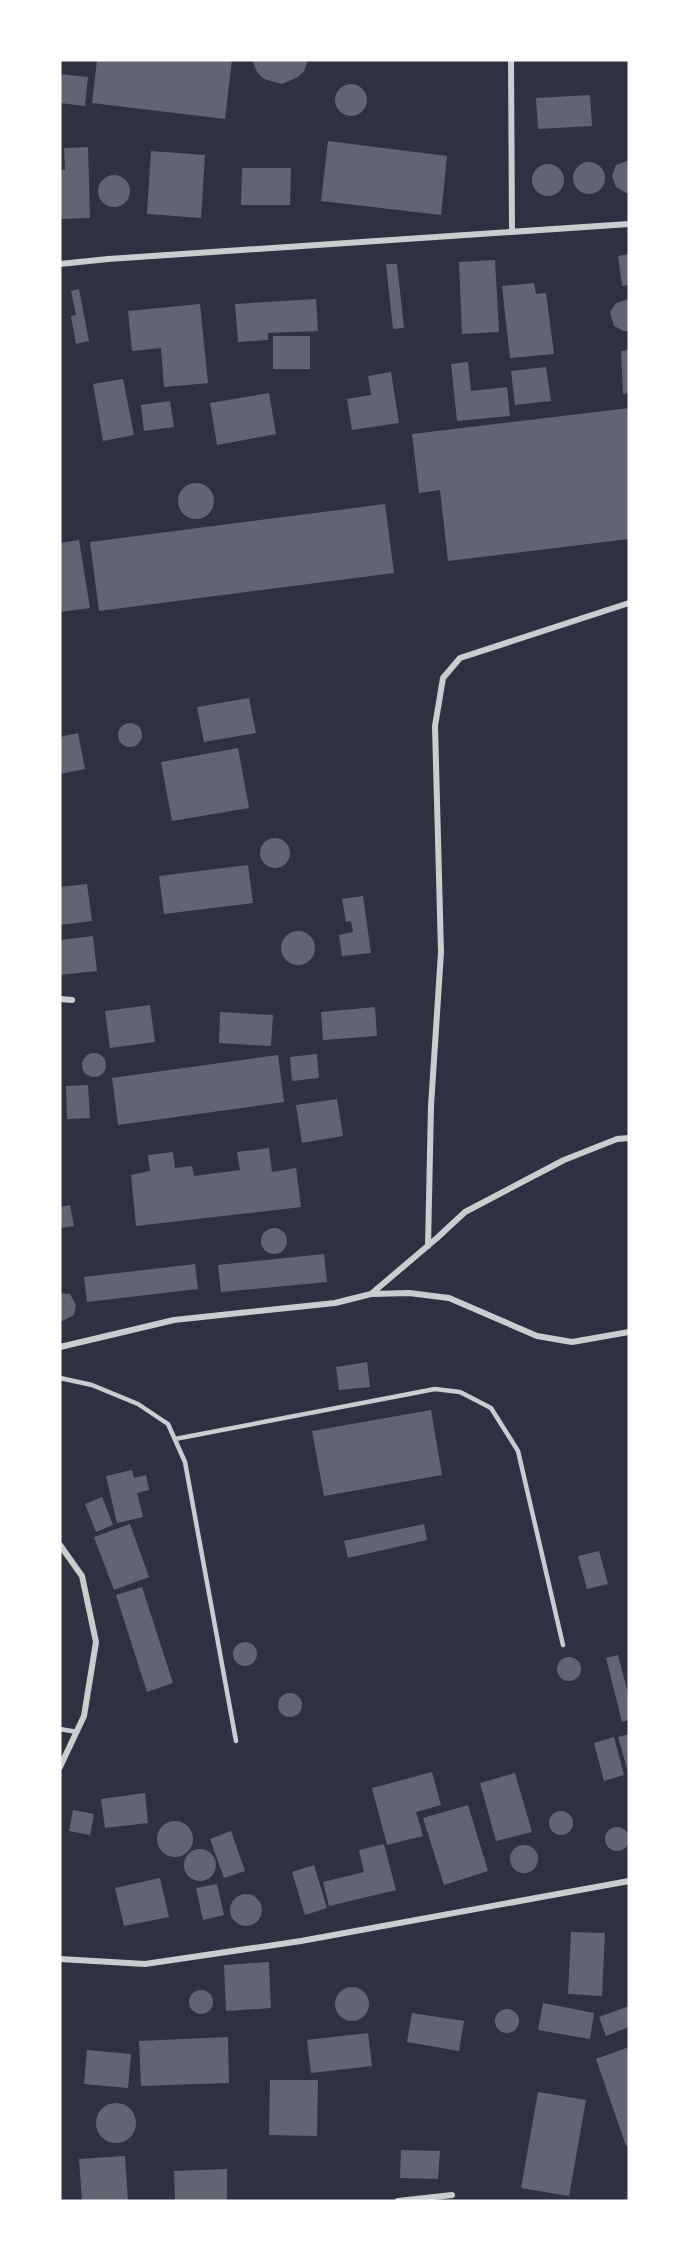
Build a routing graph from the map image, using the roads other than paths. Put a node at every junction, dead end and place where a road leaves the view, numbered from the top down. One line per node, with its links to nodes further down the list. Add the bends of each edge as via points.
1 (511, 60): 3 (street)
2 (629, 224): 3 (street)
3 (512, 231): 4 (street)
4 (60, 264)
5 (629, 603): 9 (street, via 460,658 443,678 435,726 441,952 431,1106)
6 (60, 999): 7 (street)
7 (72, 1000)
8 (629, 1138): 9 (street, via 564,1160 465,1212)
9 (428, 1246): 10 (street)
10 (371, 1294): 11 (street, via 449,1298 537,1335 572,1342); 12 (street, via 335,1303 174,1320)
11 (629, 1332)
12 (60, 1347)
13 (60, 1378): 14 (lane, via 92,1385 138,1404 168,1424)
14 (175, 1439): 16 (lane, via 435,1389 460,1392 491,1408 518,1451); 19 (lane, via 185,1462)
15 (60, 1545): 18 (street, via 82,1576 96,1642 84,1716)
16 (563, 1645)
17 (60, 1728): 18 (lane)
18 (77, 1732): 20 (street)
19 (236, 1741)
20 (60, 1767)
21 (629, 1881): 22 (street, via 301,1941 145,1964)
22 (60, 1959)
23 (452, 2194): 24 (street)
24 (398, 2201)

